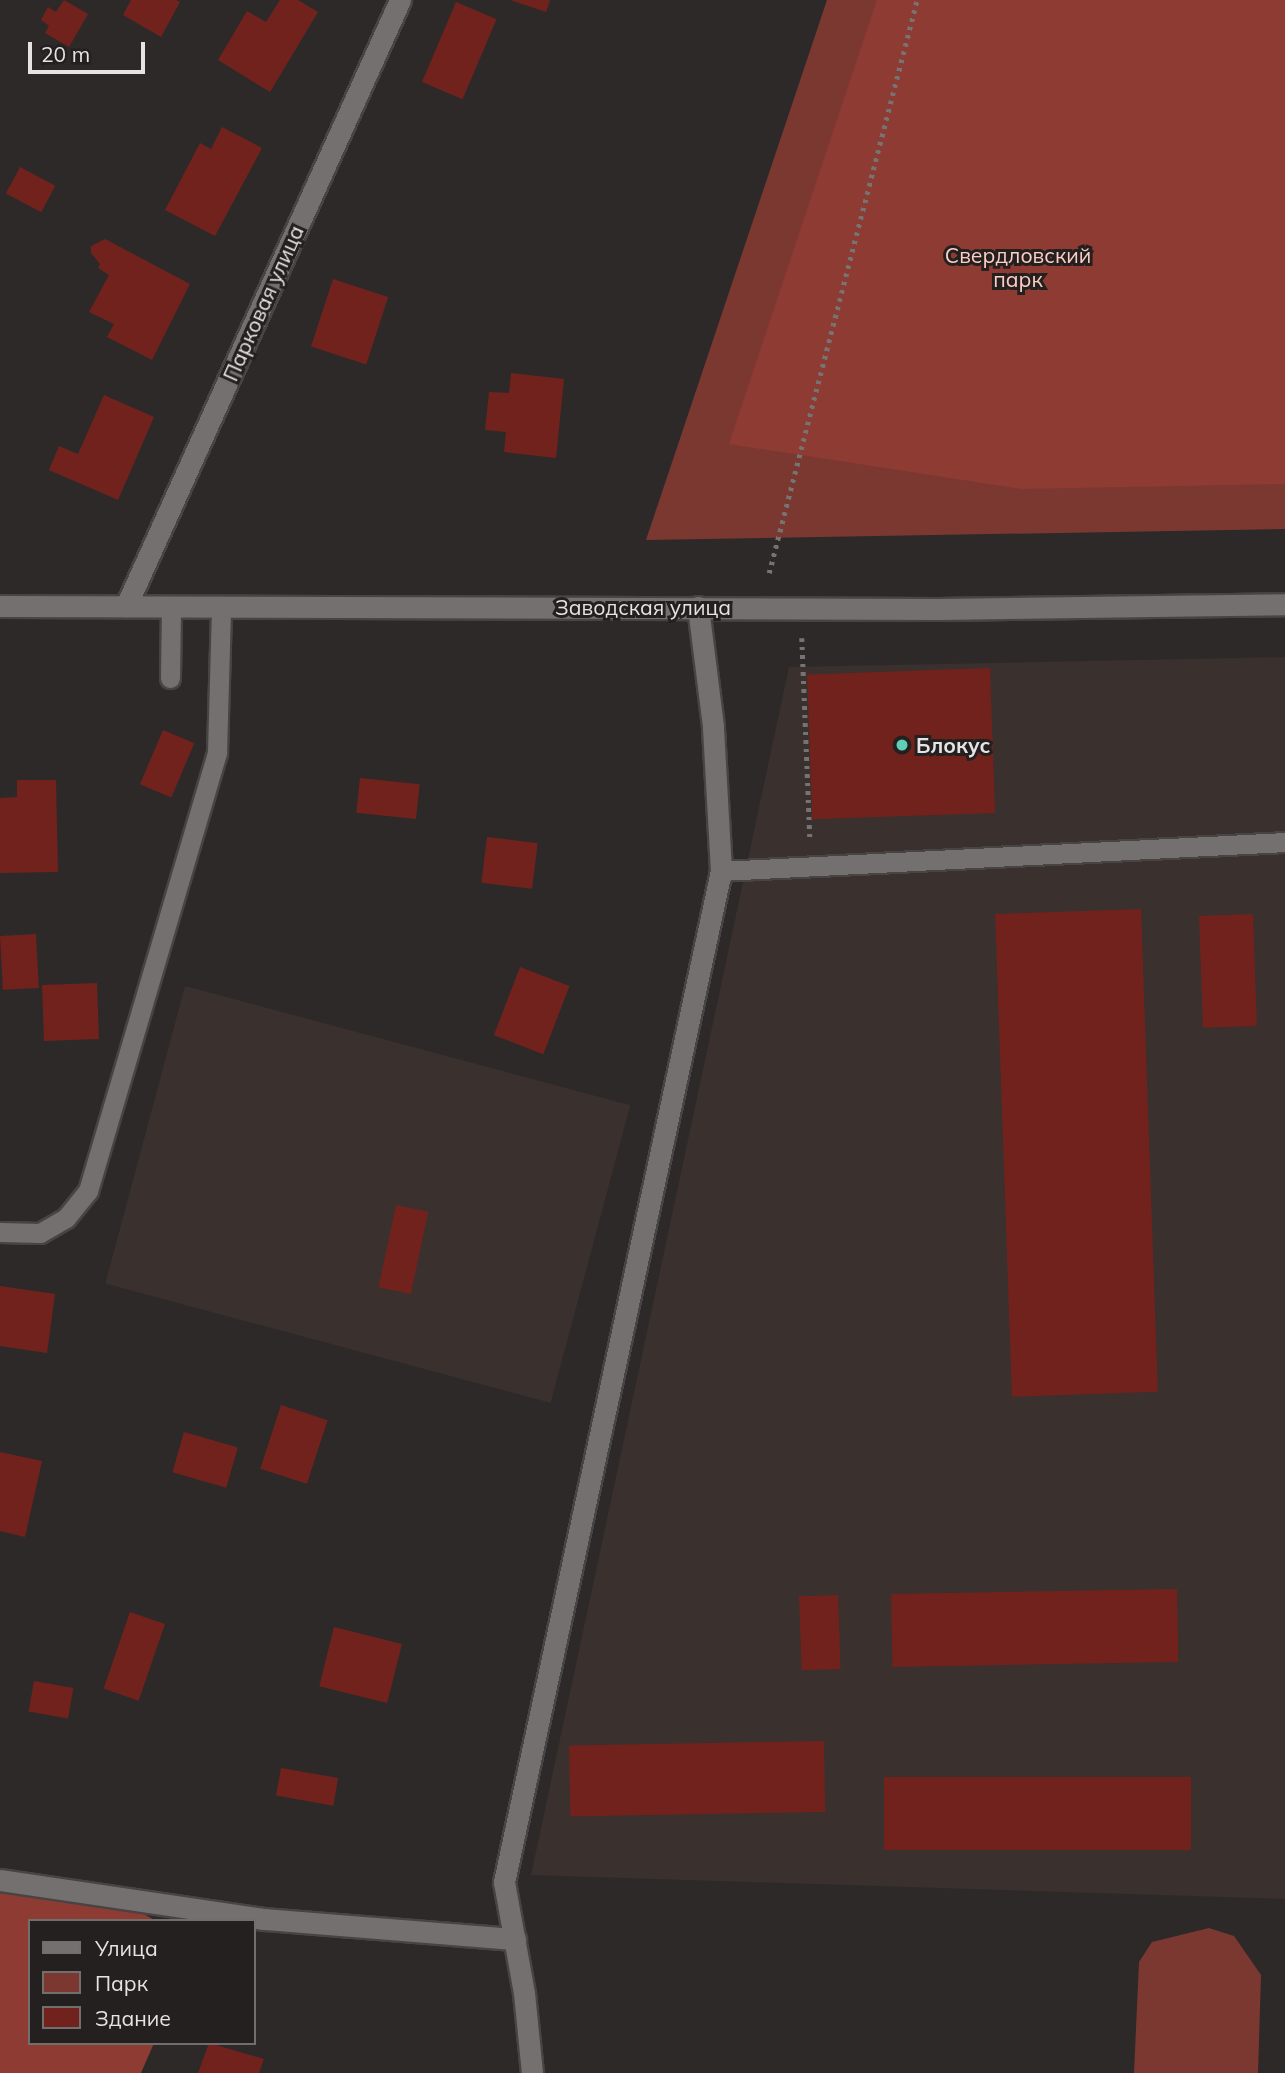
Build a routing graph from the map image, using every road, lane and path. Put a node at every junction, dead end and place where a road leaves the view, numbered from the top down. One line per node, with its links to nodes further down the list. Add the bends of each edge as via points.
1 (400, 0): 6 (street, Парковая улица)
2 (917, 0): 3 (path)
3 (769, 573)
4 (1285, 604): 9 (street, Заводская улица)
5 (0, 606): 6 (street, Заводская улица)
6 (126, 606): 7 (street, Заводская улица)
7 (171, 606): 8 (street, Заводская улица); 11 (lane)
8 (221, 607): 9 (street, Заводская улица); 15 (lane, via 217,753 88,1191 66,1218 40,1233)
9 (698, 607): 14 (street, via 713,726)
10 (802, 637): 13 (path)
11 (170, 678)
12 (1285, 842): 13 (lane)
13 (811, 867): 14 (lane)
14 (721, 871): 17 (street, via 504,1882)
15 (0, 1232)
16 (0, 1880): 17 (street, via 264,1919)
17 (514, 1939): 18 (street)
18 (532, 2073)

